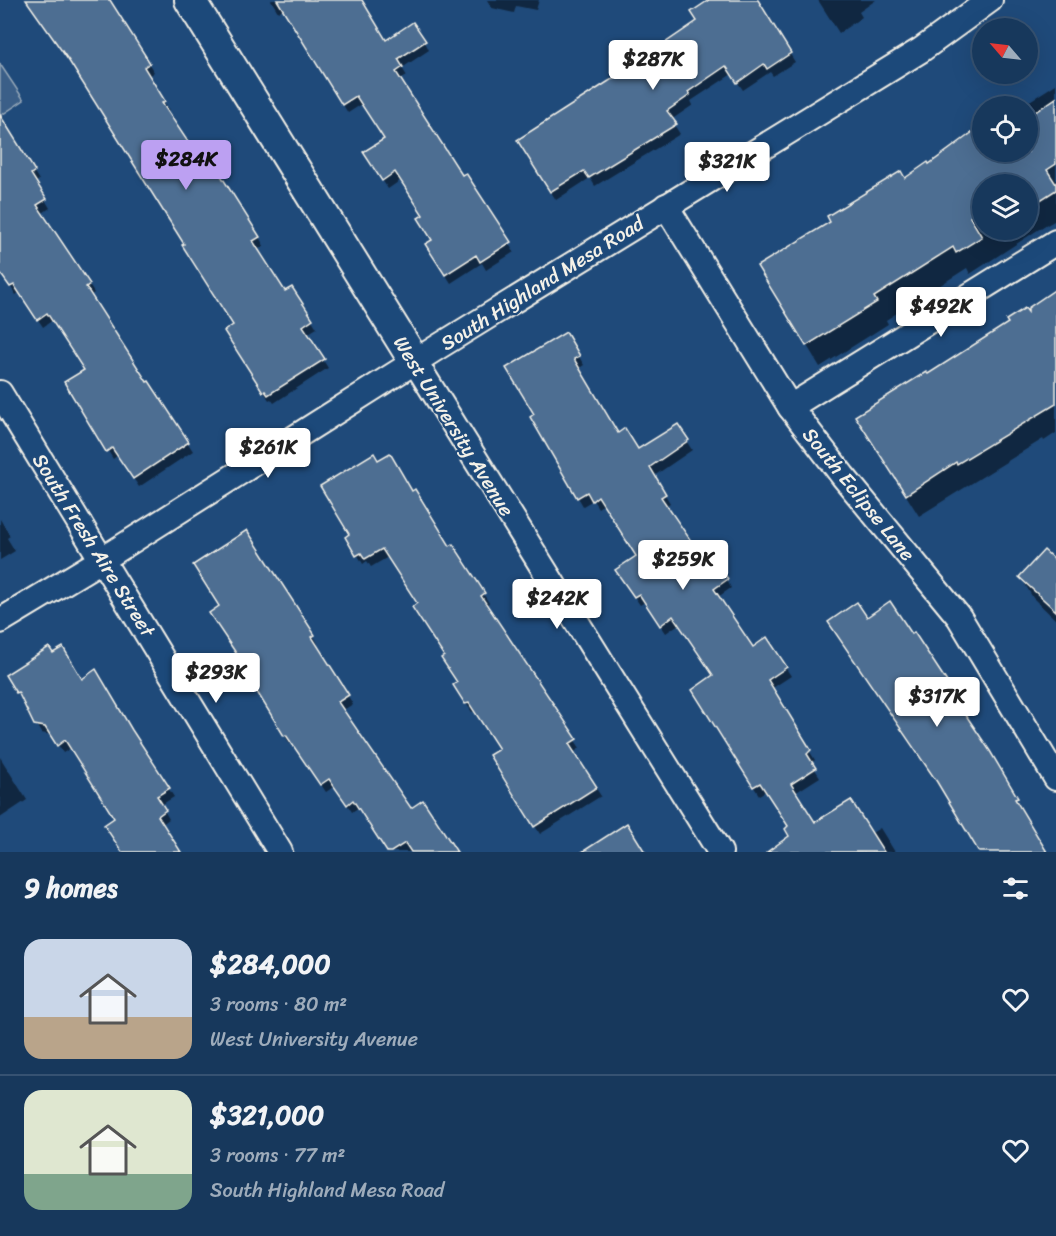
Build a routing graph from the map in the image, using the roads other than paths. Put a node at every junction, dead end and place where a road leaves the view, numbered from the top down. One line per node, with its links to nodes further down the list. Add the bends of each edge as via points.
1 (189, 0): 5 (street, West University Avenue)
2 (990, 0): 3 (street, South Highland Mesa Road, via 921,50)
3 (666, 206): 5 (street, South Highland Mesa Road); 7 (street, South Eclipse Lane)
4 (1056, 242): 7 (street)
5 (415, 362): 8 (street, South Highland Mesa Road); 12 (street, West University Avenue)
6 (0, 393): 8 (street, South Fresh Aire Street)
7 (790, 407): 10 (street, South Eclipse Lane, via 959,617)
8 (103, 559): 9 (street, South Highland Mesa Road); 11 (street, South Fresh Aire Street)
9 (0, 621)
10 (1056, 778)
11 (280, 852)
12 (720, 852)

